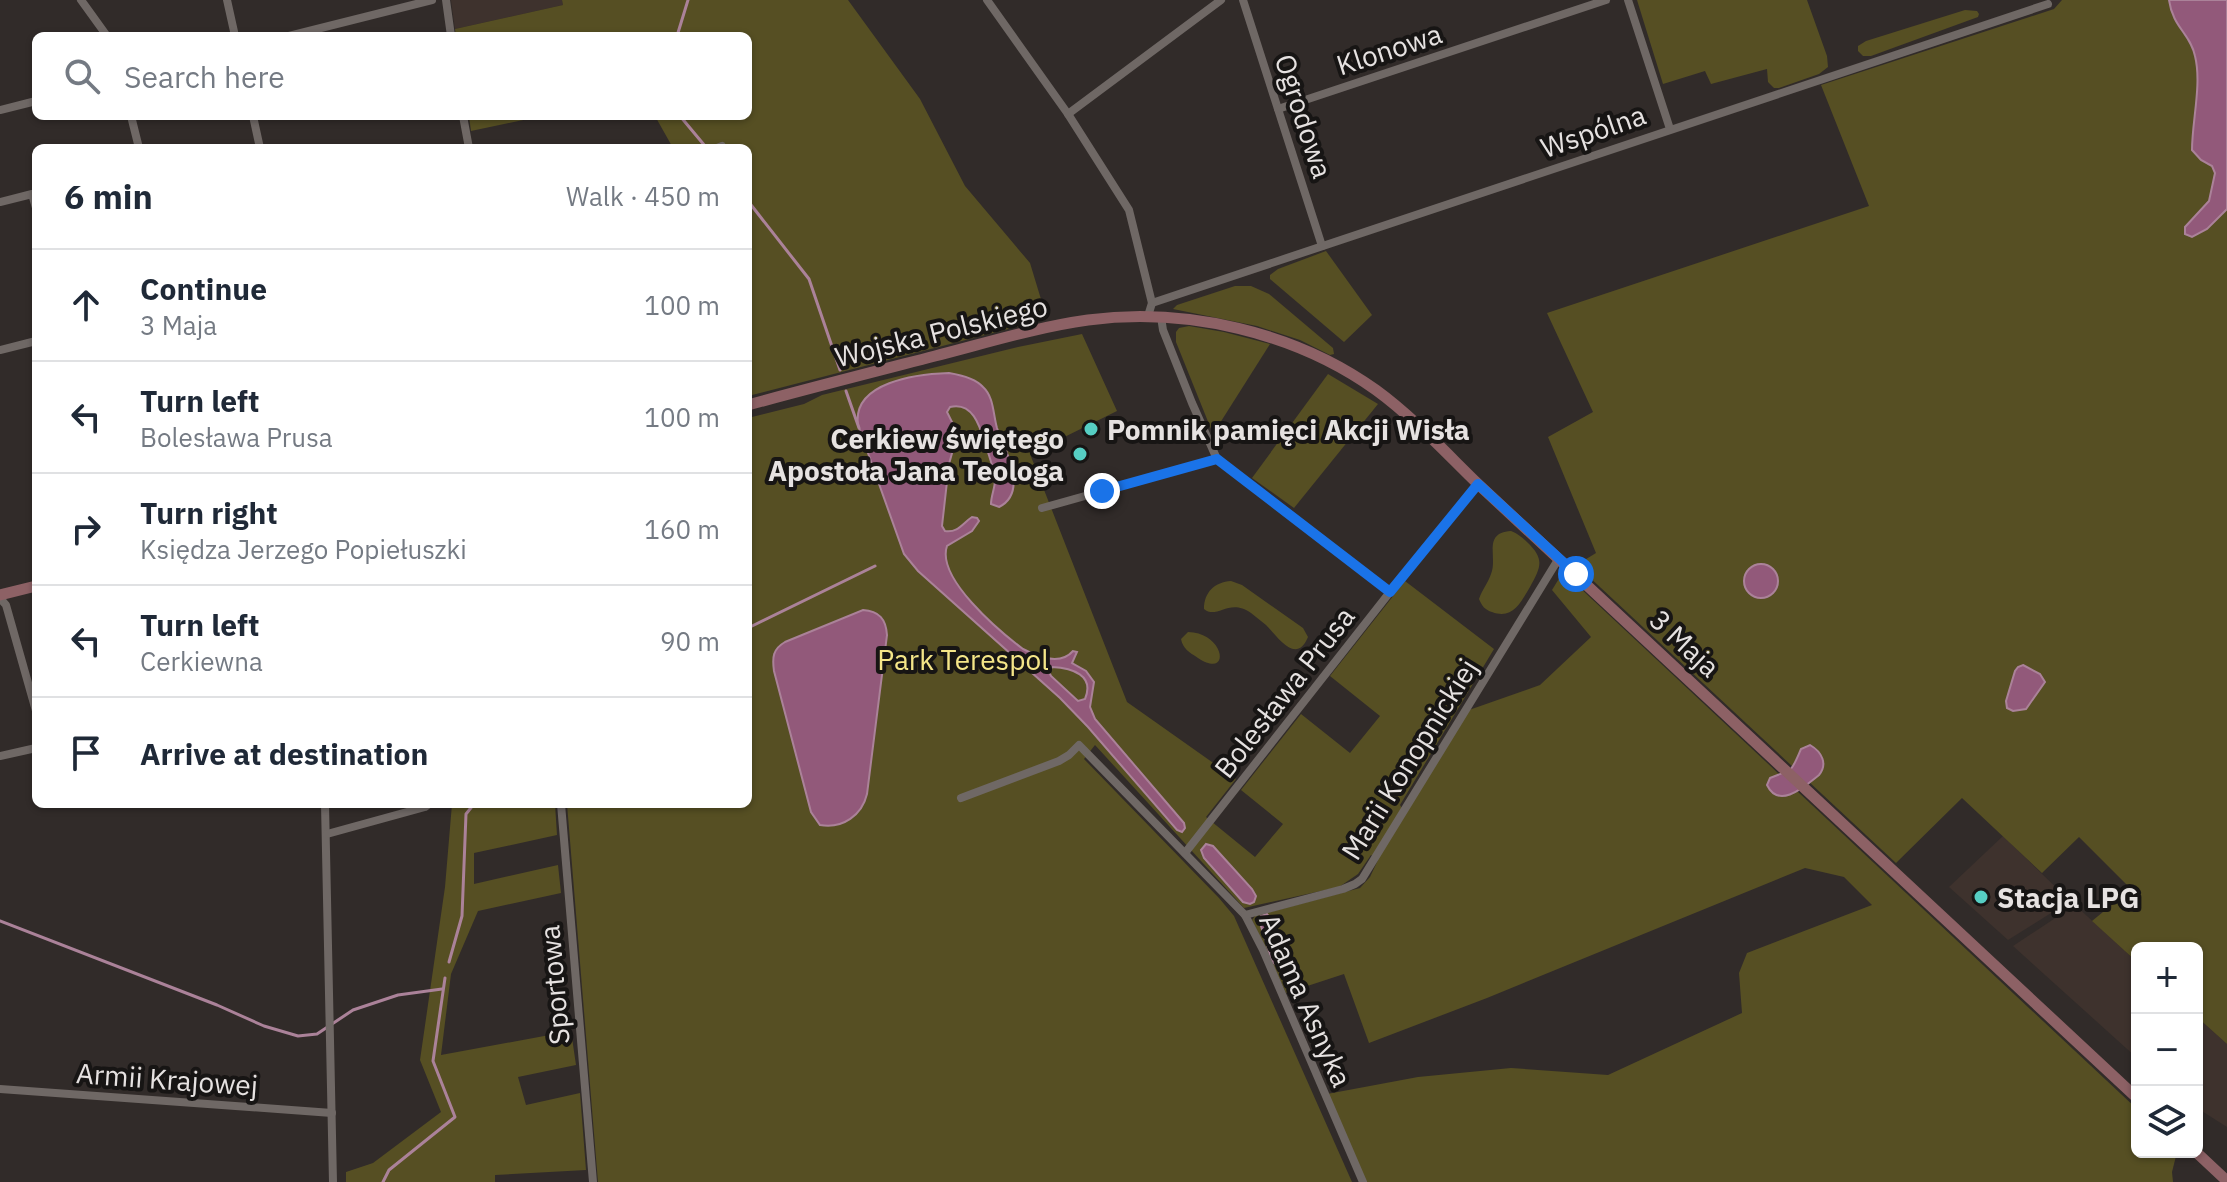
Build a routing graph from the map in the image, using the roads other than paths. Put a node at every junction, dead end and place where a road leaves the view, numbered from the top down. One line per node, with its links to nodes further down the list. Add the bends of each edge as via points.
1 (81, 0): 11 (street)
2 (227, 0): 12 (street)
3 (432, 0): 13 (street)
4 (446, 0): 14 (street)
5 (987, 0): 18 (street)
6 (1221, 0): 18 (street)
7 (1243, 0): 16 (street, Ogrodowa)
8 (1606, 0): 16 (street, Klonowa)
9 (1628, 0): 22 (street)
10 (2048, 4): 22 (street, Wspólna)
11 (104, 32)
12 (234, 32)
13 (305, 32)
14 (450, 32)
15 (32, 102): 17 (street)
16 (1278, 109): 28 (street, Ogrodowa)
17 (0, 110)
18 (1068, 114): 29 (street, via 1129,210)
19 (132, 120): 23 (street)
20 (254, 120): 24 (street)
21 (464, 120): 25 (street)
22 (1670, 129): 28 (street, Wspólna)
23 (138, 144)
24 (259, 144)
25 (468, 144)
26 (32, 194): 27 (street)
27 (0, 202)
28 (1322, 246): 29 (street, Wspólna)
29 (1152, 303): 30 (street)
30 (1148, 316): 31 (street, 3 Maja); 34 (street, Wojska Polskiego, via 1051,327)
31 (1161, 317): 35 (street); 36 (street, 3 Maja, via 1255,333 1330,363 1409,417)
32 (32, 342): 33 (street)
33 (0, 350)
34 (752, 404)
35 (1217, 459): 37 (street); 40 (street)
36 (1478, 484): 38 (street, 3 Maja); 40 (street, Bolesława Prusa)
37 (1042, 508)
38 (1559, 558): 51 (street, Marii Konopnickiej, via 1362,879); 53 (street, 3 Maja)
39 (32, 587): 41 (street)
40 (1390, 592): 50 (street, Bolesława Prusa)
41 (0, 597): 42 (street)
42 (32, 679)
43 (32, 749): 44 (street)
44 (0, 756)
45 (961, 798): 50 (street, Adama Asnyka, via 1059,761 1079,745)
46 (325, 808): 49 (street)
47 (421, 808): 49 (street)
48 (561, 808): 58 (street, Sportowa)
49 (327, 834): 54 (street)
50 (1185, 853): 51 (street, Adama Asnyka)
51 (1245, 915): 59 (street, Adama Asnyka)
52 (0, 1089): 54 (street, Armii Krajowej)
53 (2131, 1092)
54 (332, 1113): 57 (street)
55 (2202, 1158): 56 (street)
56 (2227, 1181)
57 (333, 1182)
58 (593, 1182)
59 (1363, 1182)

